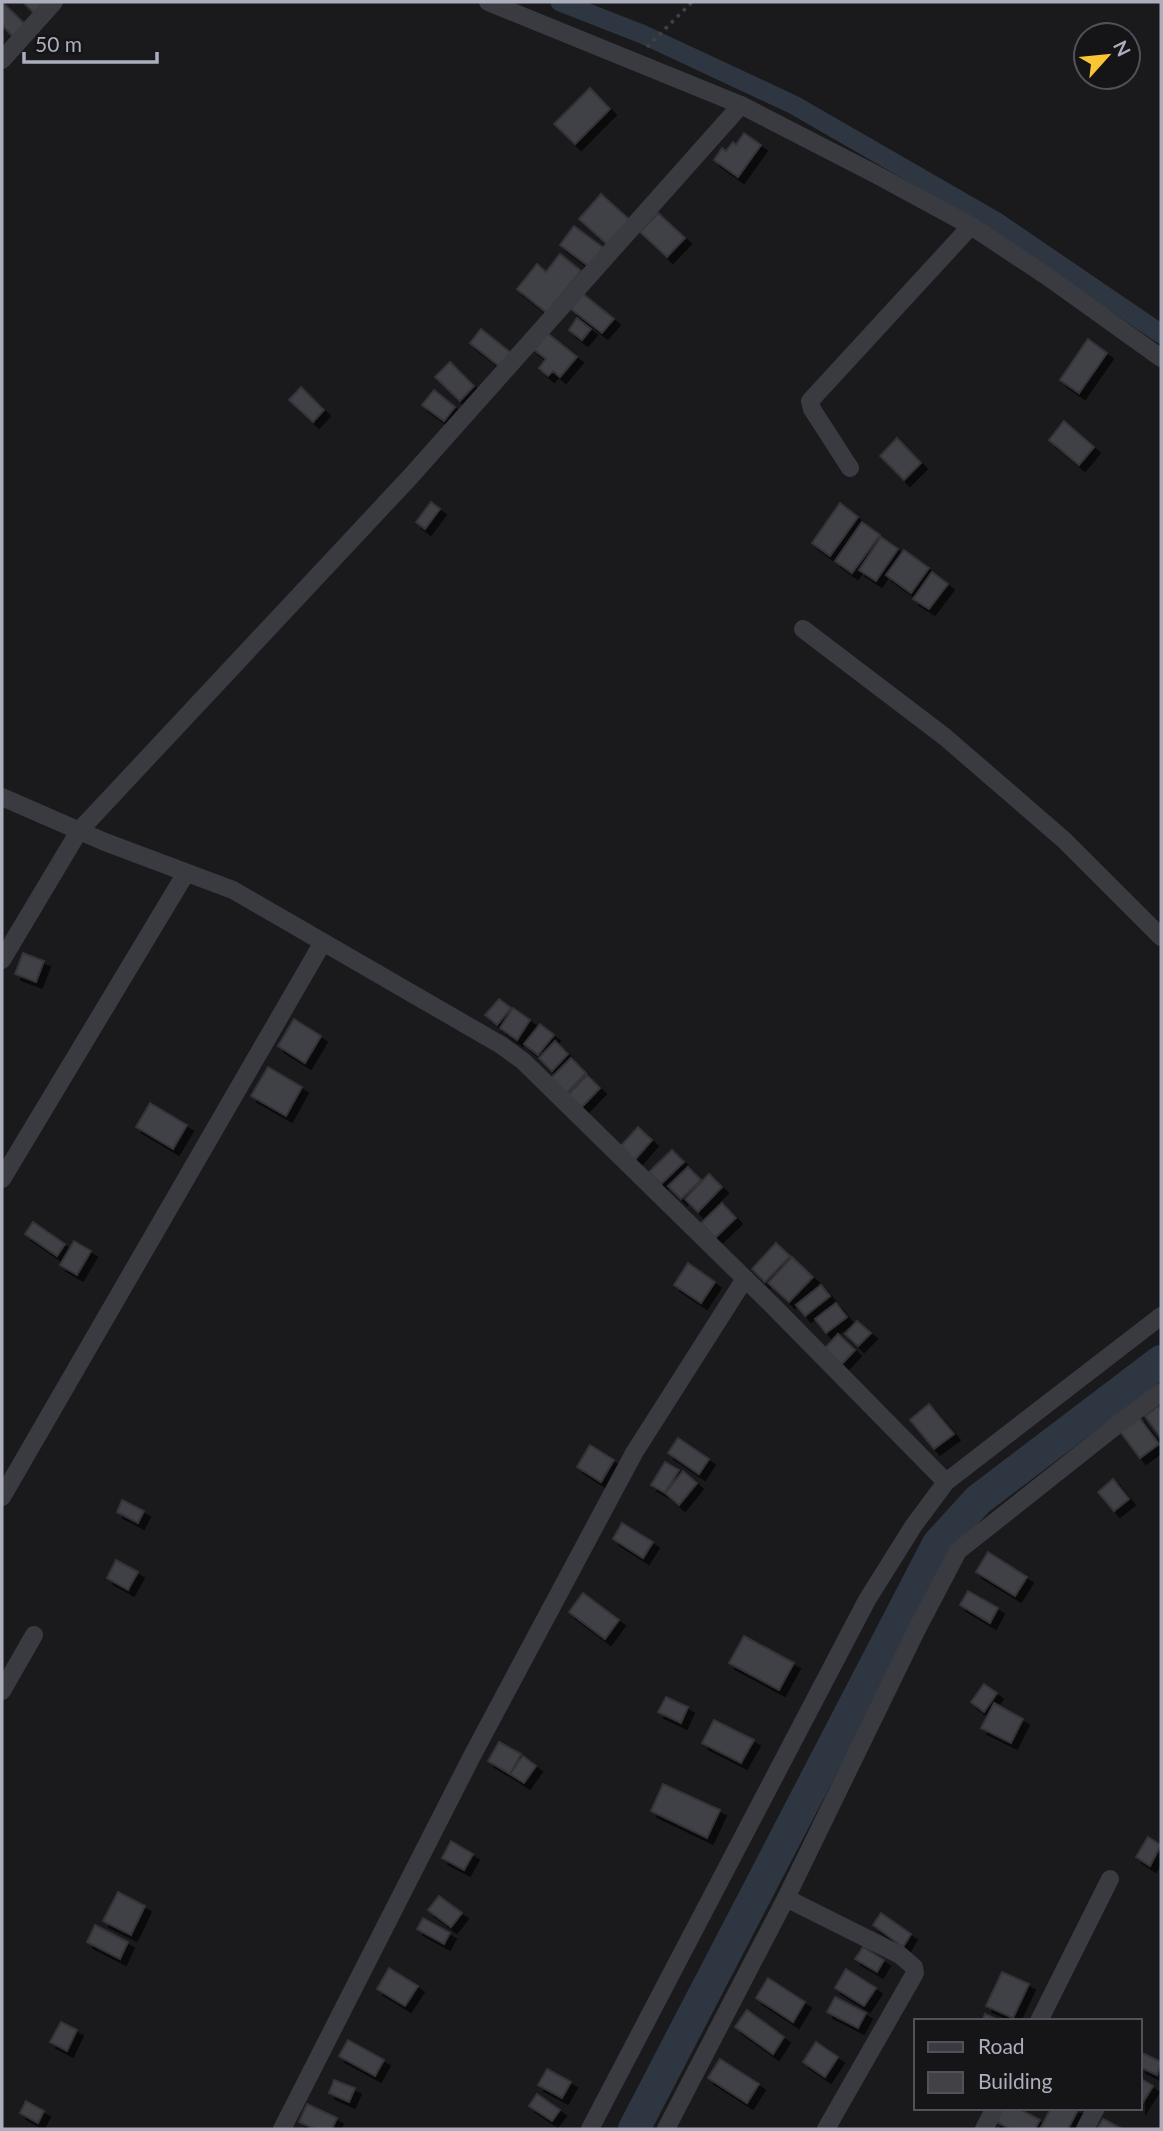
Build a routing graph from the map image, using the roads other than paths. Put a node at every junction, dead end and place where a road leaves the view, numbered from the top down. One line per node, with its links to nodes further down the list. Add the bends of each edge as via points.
1 (54, 2): 3 (street)
2 (488, 2): 4 (street)
3 (2, 60)
4 (741, 105): 5 (street); 10 (street, via 411,476)
5 (971, 226): 6 (street); 7 (street, via 810,401)
6 (1161, 358)
7 (850, 468)
8 (803, 629): 12 (street, via 945,737 1064,840)
9 (2, 797): 10 (street)
10 (79, 831): 11 (street); 14 (street)
11 (186, 873): 13 (street, via 233,890); 15 (street)
12 (1161, 937)
13 (323, 942): 16 (street, via 523,1061); 20 (street)
14 (2, 960)
15 (2, 1178)
16 (744, 1280): 19 (street); 28 (street, via 634,1453 472,1756)
17 (1161, 1316): 19 (street)
18 (1161, 1392): 24 (street, via 958,1551)
19 (946, 1482): 29 (street, via 867,1600)
20 (2, 1497)
21 (34, 1635): 22 (street)
22 (2, 1690)
23 (1110, 1879): 25 (street)
24 (786, 1898): 30 (street); 31 (street, via 900,1955 915,1973)
25 (1040, 2019)
26 (994, 2110): 32 (street)
27 (1095, 2110): 33 (street)
28 (282, 2129)
29 (590, 2129)
30 (666, 2129)
31 (826, 2129)
32 (984, 2129)
33 (1086, 2129)

